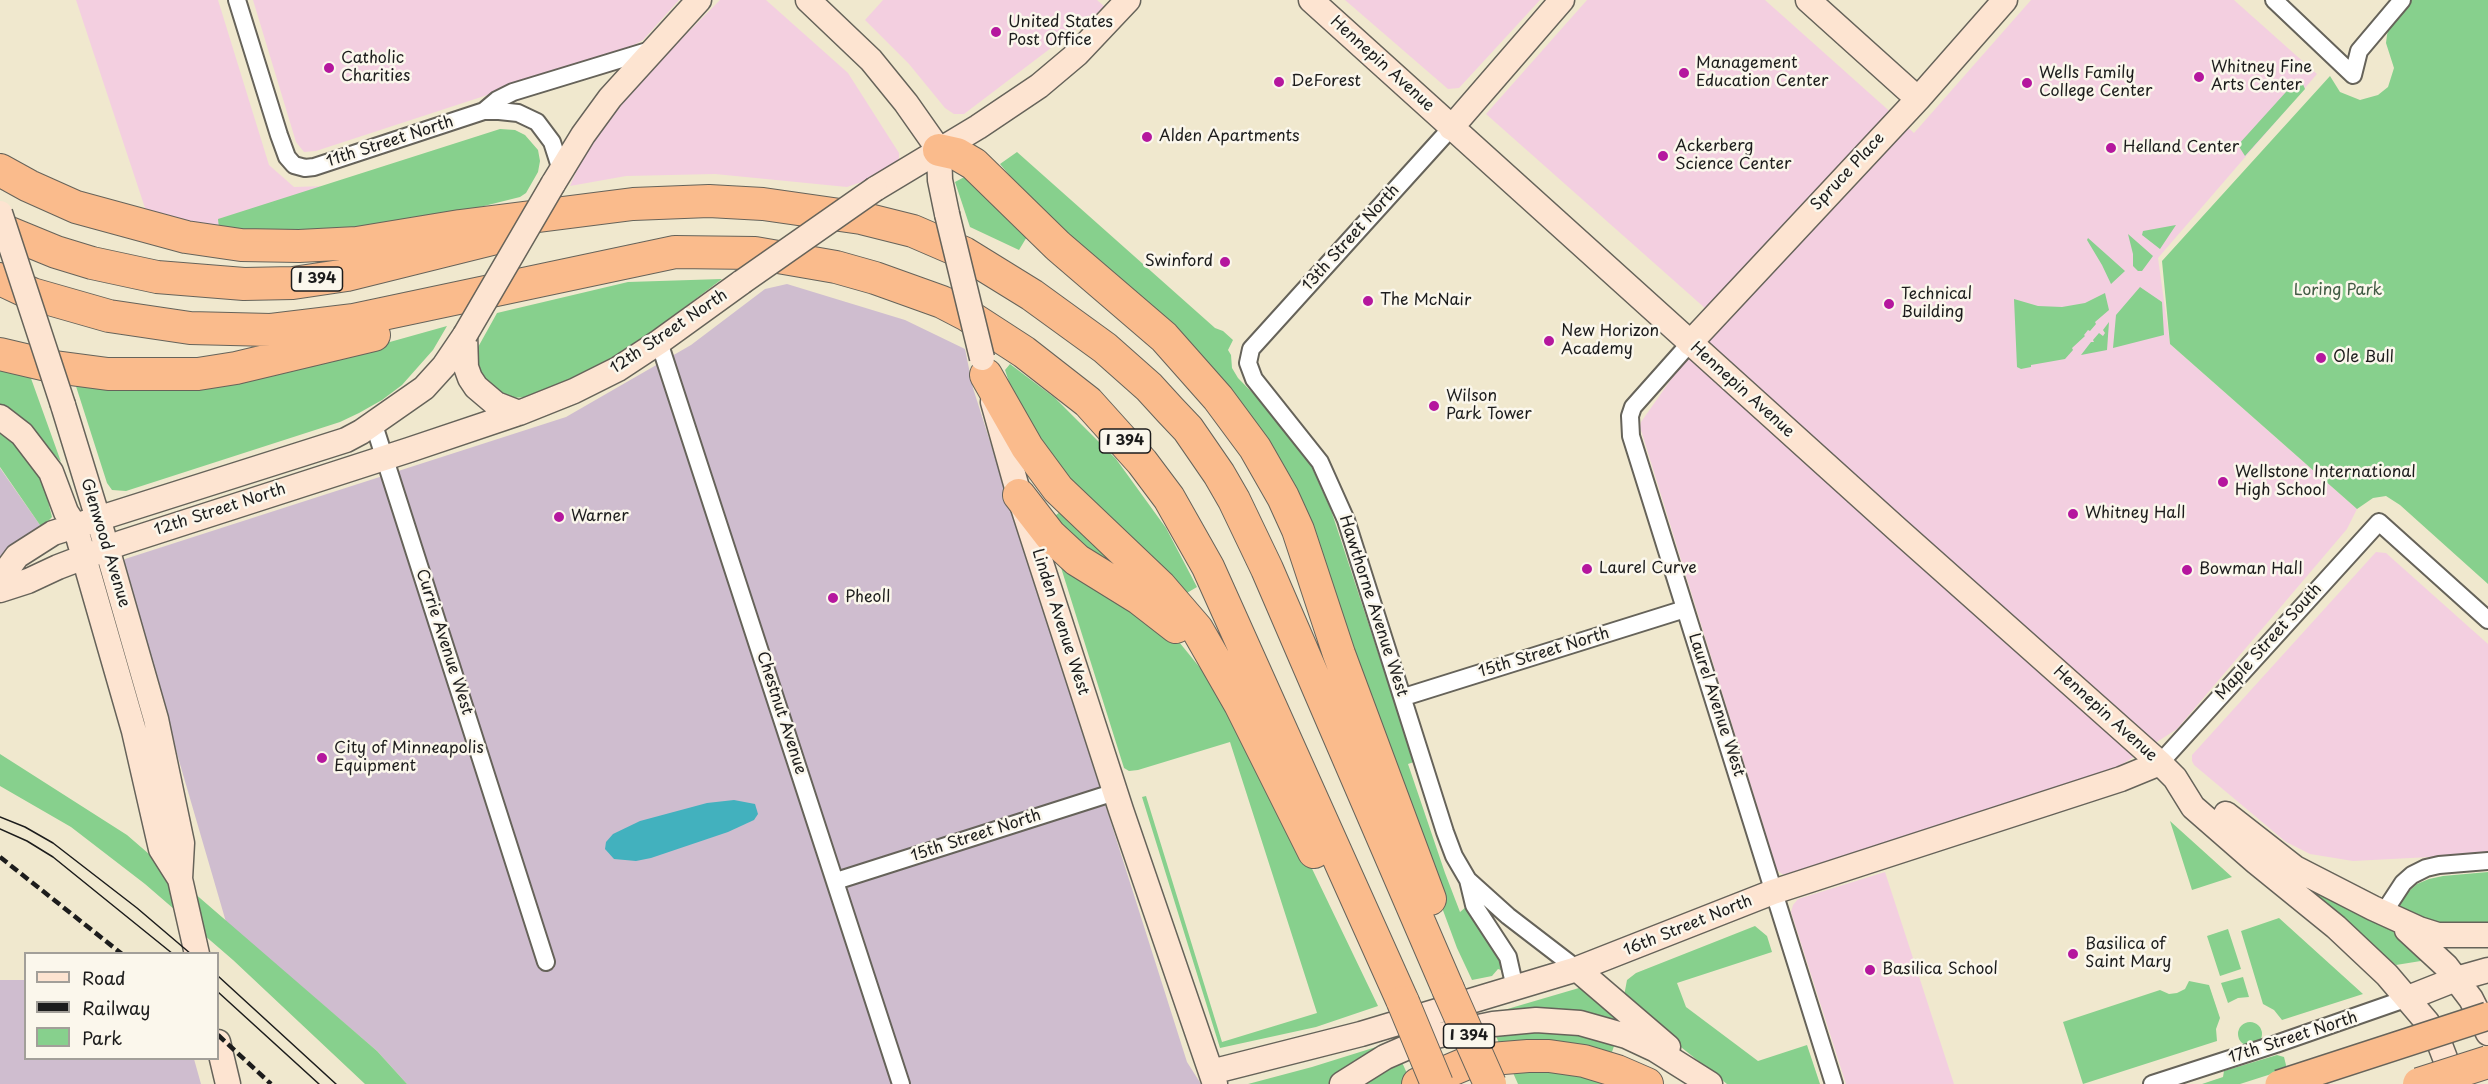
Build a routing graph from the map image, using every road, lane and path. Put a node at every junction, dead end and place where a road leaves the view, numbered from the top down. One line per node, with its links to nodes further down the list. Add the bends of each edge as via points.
1 (237, 0): 13 (street, 11th Street North, via 279,135 294,165 314,167)
2 (699, 0): 11 (street)
3 (807, 0): 15 (street, via 871,60)
4 (1128, 0): 15 (street, 12th Street North, via 1053,75)
5 (1311, 0): 14 (street, Hennepin Avenue)
6 (1562, 0): 14 (street)
7 (1808, 0): 12 (street)
8 (2005, 0): 12 (street, Spruce Place)
9 (2274, 0): 10 (street, via 2353,75 2359,51)
10 (2402, 0)
11 (654, 49): 13 (street, 11th Street North, via 513,92); 18 (street, via 603,106)
12 (1918, 99): 28 (street, Spruce Place)
13 (484, 111): 18 (street, 11th Street North, via 514,112 537,122 552,142)
14 (1452, 128): 28 (street, Hennepin Avenue); 30 (street, 13th Street North)
15 (939, 150): 27 (street, 12th Street North, bridge, via 875,189); 32 (street, Linden Avenue West, bridge, via 947,214); 61 (highway, via 974,164 1058,246 1164,337 1224,406 1263,462 1298,530 1339,654 1441,929)
16 (0, 157): 20 (highway)
17 (0, 170): 20 (highway)
18 (557, 177): 26 (street, bridge)
19 (633, 204): 20 (highway, via 460,226 393,239 299,246 241,245 186,237); 22 (highway, I 394, via 575,214 373,270 293,283 221,284 157,277 56,252); 61 (highway, I 394, via 763,204 861,218 913,231 964,253 1032,295 1082,330 1149,387 1188,429 1239,509)
20 (76, 207)
21 (0, 213): 38 (street, Glenwood Avenue, bridge, via 63,405)
22 (0, 229)
23 (554, 276): 24 (highway, I 394, via 354,320 271,330 190,328 109,316 32,294); 29 (highway, via 438,320); 64 (highway, I 394, via 675,252 755,253 836,267 914,292 967,315 1024,352 1088,402 1142,462 1194,540 1225,603)
24 (0, 279)
25 (0, 333): 29 (highway, via 75,352 216,357)
26 (465, 335): 33 (street, via 466,367 476,387 496,404); 35 (street, 12th Street North, via 424,388)
27 (659, 342): 33 (street, 12th Street North, via 574,392); 51 (street, Chestnut Avenue)
28 (1690, 343): 43 (street, Laurel Avenue West, via 1640,398 1630,416 1631,436); 47 (street, Hennepin Avenue)
29 (317, 349): 31 (highway, via 236,368 172,375 108,374)
30 (1251, 349): 45 (street, Hawthorne Avenue West, via 1248,363 1254,379 1320,462 1346,520)
31 (0, 354)
32 (984, 366): 37 (street, Linden Avenue West); 46 (highway, via 1017,430 1048,476 1186,615 1212,652)
33 (519, 413): 36 (street, 12th Street North)
34 (0, 417): 38 (street, via 22,434 51,472 66,512)
35 (374, 425): 36 (street, Currie Avenue West); 38 (street, 12th Street North, via 346,440)
36 (385, 457): 39 (street, 12th Street North); 57 (street, Currie Avenue West)
37 (1019, 495): 46 (highway, via 1077,560 1140,599 1178,629); 48 (street, Linden Avenue West)
38 (87, 522): 39 (street, Glenwood Avenue); 40 (street, Glenwood Avenue); 41 (street, 12th Street North, via 53,533 17,556)
39 (107, 548): 40 (street, 12th Street North); 50 (street, Glenwood Avenue, via 156,719 182,843)
40 (84, 556): 42 (street, 12th Street North); 50 (street, Glenwood Avenue, via 134,731 161,849)
41 (0, 579)
42 (0, 591)
43 (1685, 609): 45 (street, 15th Street North); 53 (street, Laurel Avenue West)
44 (2488, 620): 47 (street, Maple Street South, via 2379,522)
45 (1404, 697): 52 (street, Hawthorne Avenue West, via 1445,832)
46 (1240, 704): 64 (highway)
47 (2167, 770): 53 (street, 16th Street North, via 2121,780); 54 (street, Hennepin Avenue, via 2295,868); 63 (street, Hennepin Avenue, via 2193,807 2336,927)
48 (1115, 792): 51 (street, 15th Street North); 68 (street, Linden Avenue West)
49 (2488, 861): 54 (street, via 2439,865 2419,872 2403,883)
50 (180, 879): 56 (street, Glenwood Avenue)
51 (836, 880): 69 (street, Chestnut Avenue)
52 (1468, 880): 58 (street, Hawthorne Avenue West); 62 (street, Hawthorne Avenue West, via 1474,905 1508,957)
53 (1773, 892): 58 (street, 16th Street North); 77 (street, Laurel Avenue West)
54 (2384, 912): 55 (street, via 2438,935); 60 (street, via 2415,935)
55 (2488, 935)
56 (197, 952)
57 (546, 962)
58 (1577, 969): 62 (street, 16th Street North); 76 (street, Hawthorne Avenue West)
59 (2488, 970): 60 (street, 17th Street North)
60 (2456, 979): 63 (street, 17th Street North); 66 (street)
61 (1447, 987): 74 (highway, I 394, bridge)
62 (1515, 988): 68 (street, 16th Street North)
63 (2408, 998): 78 (street, 17th Street North); 81 (street, Hennepin Avenue, via 2440,1045)
64 (1394, 1004): 72 (highway); 73 (highway, I 394, bridge)
65 (2488, 1016): 79 (main road, bridge)
66 (2488, 1033)
67 (2488, 1062): 80 (highway, bridge)
68 (1213, 1078)
69 (901, 1084)
70 (1342, 1084): 76 (street, via 1385,1057 1431,1038 1493,1024 1536,1020 1580,1023 1626,1036)
71 (1418, 1084): 75 (highway, via 1465,1064 1528,1056 1584,1061)
72 (1427, 1084)
73 (1437, 1084)
74 (1490, 1084)
75 (1647, 1084)
76 (1711, 1084)
77 (1834, 1084)
78 (2152, 1084)
79 (2279, 1084)
80 (2419, 1084)
81 (2455, 1084)

